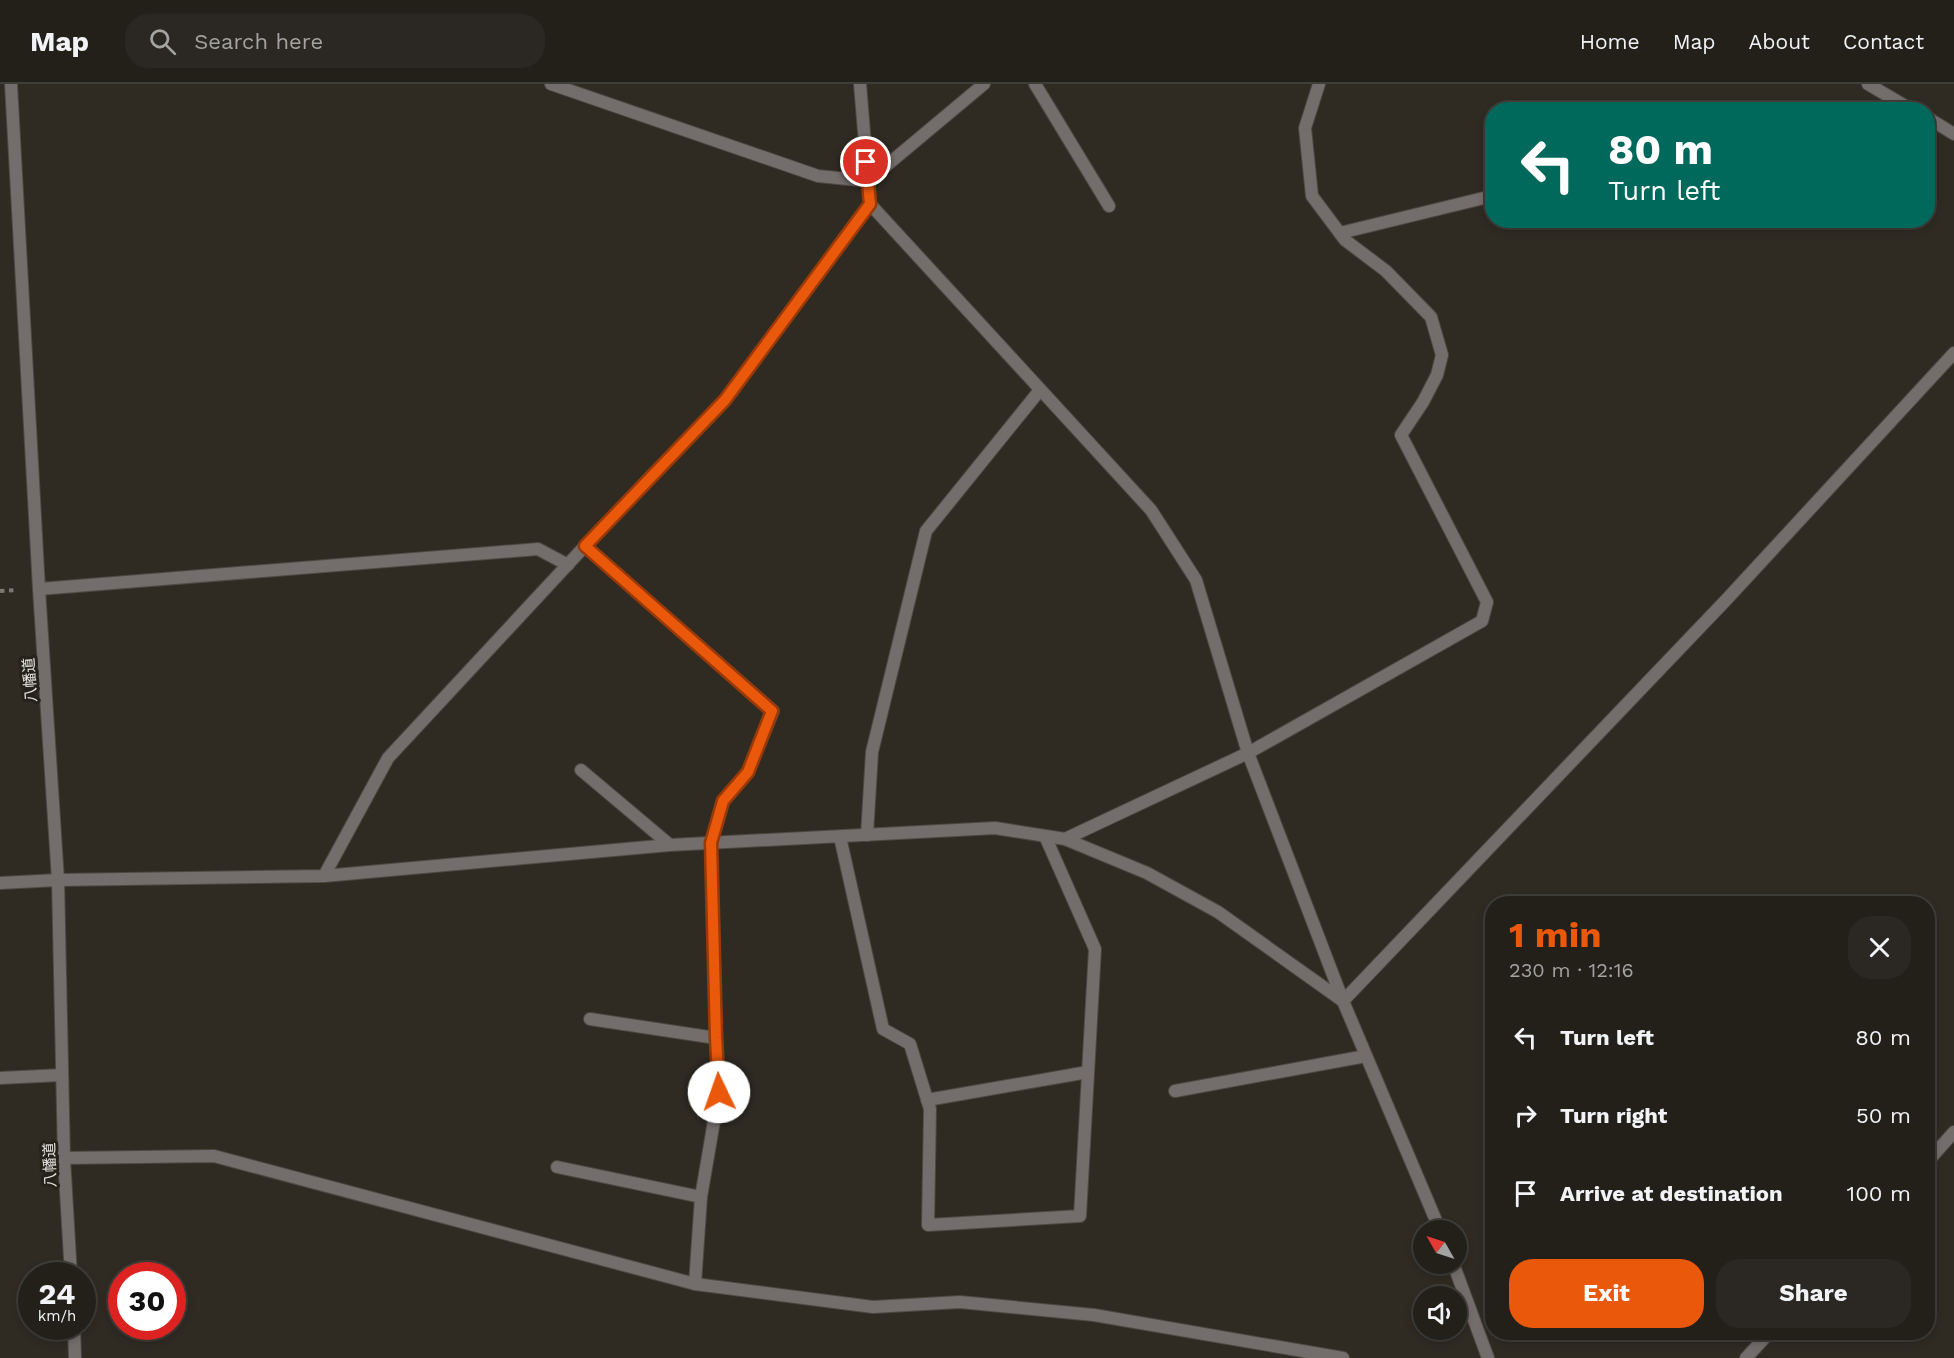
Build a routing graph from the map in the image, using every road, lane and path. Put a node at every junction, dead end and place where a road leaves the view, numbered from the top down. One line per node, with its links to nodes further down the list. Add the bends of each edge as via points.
1 (11, 84): 20 (street, 八幡道)
2 (551, 84): 11 (street, via 819,176)
3 (860, 84): 11 (street)
4 (984, 84): 11 (street)
5 (1035, 84): 14 (street)
6 (1319, 84): 15 (street, via 1305,128 1312,196)
7 (1868, 84): 8 (street)
8 (1898, 102)
9 (1935, 122): 10 (street)
10 (1954, 134)
11 (868, 181): 13 (street)
12 (1485, 198): 15 (street)
13 (870, 204): 17 (street); 18 (street, via 725,400)
14 (1109, 206)
15 (1340, 233): 21 (street, via 1386,271 1431,317 1442,355 1437,375 1401,435 1487,602 1482,621)
16 (1954, 353): 32 (street, via 1727,599)
17 (1040, 390): 21 (street, via 1150,510 1196,580); 23 (street, via 926,531 872,752)
18 (585, 546): 19 (street); 27 (street, via 772,711 748,772 723,801)
19 (568, 565): 20 (street, via 538,549); 29 (street, via 388,758)
20 (39, 589): 30 (street, 八幡道)
21 (1248, 753): 26 (street); 32 (street)
22 (581, 770): 28 (street)
23 (867, 835): 24 (street, via 995,828); 25 (street)
24 (1045, 836): 26 (street); 36 (street, via 1095,949)
25 (840, 837): 27 (street); 40 (street, via 883,1029 909,1044)
26 (1065, 839): 32 (street, via 1147,873 1218,912)
27 (711, 843): 28 (street); 34 (street)
28 (670, 845): 29 (street)
29 (324, 876): 30 (street)
30 (58, 880): 31 (street); 37 (street, 八幡道)
31 (0, 883)
32 (1343, 1001): 35 (street)
33 (590, 1019): 34 (street)
34 (716, 1038): 45 (street, via 719,1092)
35 (1366, 1056): 39 (street); 46 (street)
36 (1088, 1072): 40 (street); 40 (street, via 1080,1216 928,1225)
37 (62, 1075): 38 (street); 43 (street, 八幡道)
38 (0, 1078)
39 (1175, 1091)
40 (927, 1100)
41 (1954, 1132): 42 (street)
42 (1935, 1153)
43 (64, 1158): 47 (street, 八幡道); 49 (street, via 214,1156)
44 (557, 1167): 45 (street)
45 (701, 1197): 49 (street)
46 (1436, 1220)
47 (70, 1262)
48 (1457, 1274): 54 (street)
49 (695, 1284): 53 (street, via 873,1307 960,1302 1094,1315)
50 (74, 1340): 52 (street)
51 (1763, 1340): 55 (street)
52 (75, 1358)
53 (1343, 1358)
54 (1488, 1358)
55 (1746, 1358)

